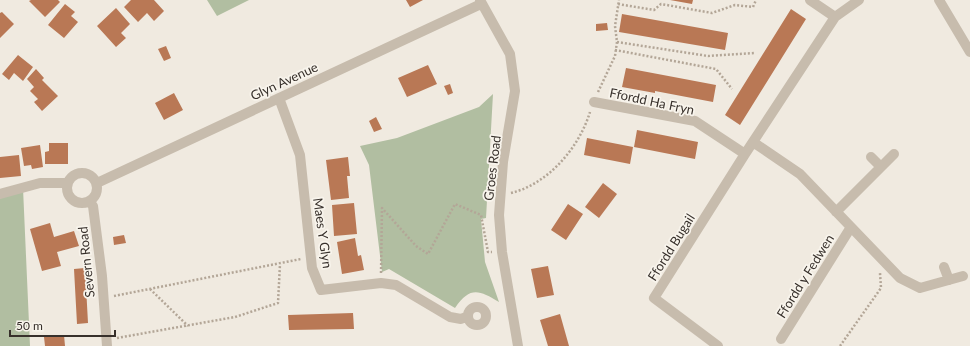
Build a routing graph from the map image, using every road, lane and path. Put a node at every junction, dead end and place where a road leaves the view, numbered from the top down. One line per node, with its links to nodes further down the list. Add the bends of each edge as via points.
1 (619, 0): 7 (path)
2 (756, 0): 7 (path, via 753,7 735,5 712,13 661,4 654,10)
3 (810, 0): 8 (street)
4 (859, 0): 8 (street, Ffordd Bugail)
5 (939, 0): 11 (street)
6 (480, 2): 14 (street, Glyn Avenue); 24 (street, Groes Road, via 510,54 515,91 503,162)
7 (618, 4): 9 (path, via 615,26)
8 (835, 17): 16 (street, Ffordd Bugail)
9 (617, 42): 10 (path); 12 (path, via 708,56)
10 (615, 50): 13 (path, via 716,69); 15 (path)
11 (970, 52)
12 (754, 53)
13 (732, 88)
14 (279, 98): 22 (street, Glyn Avenue); 30 (street, Maes Y Glyn, via 300,155)
15 (594, 102): 17 (street, Ffordd Ha Fryn, via 695,121); 24 (path, via 588,120 573,148 541,181 524,190)
16 (753, 142): 17 (street, Ffordd Bugail); 26 (street, via 800,174)
17 (745, 154): 43 (street, Ffordd Bugail, via 654,298)
18 (894, 154): 20 (street)
19 (871, 157): 20 (street)
20 (881, 167): 26 (street)
21 (68, 183): 22 (street, via 73,176 82,172 91,175); 23 (street, via 40,183); 25 (street, via 71,198 79,203)
22 (97, 183): 25 (street, via 96,196)
23 (0, 194)
24 (501, 196): 28 (street, Groes Road, via 499,215)
25 (89, 202): 37 (street, Severn Road, via 93,206)
26 (836, 212): 27 (street)
27 (851, 227): 29 (street); 40 (street, Ffordd y Fedwen)
28 (502, 252): 35 (path, via 488,252 481,215 467,207 455,204 428,254 416,246 382,208); 42 (street, Groes Road)
29 (878, 255): 34 (street, via 900,278 920,288); 44 (path, via 881,288)
30 (311, 257): 31 (path); 35 (street, Maes Y Glyn, via 312,268 321,290)
31 (280, 264): 36 (path); 39 (path, via 278,303 235,317)
32 (944, 267): 34 (street)
33 (963, 276): 34 (street)
34 (949, 280)
35 (381, 283): 38 (street, Maes Y Glyn, via 396,285 450,317 461,319)
36 (150, 289): 37 (path); 39 (path)
37 (103, 298): 41 (street, Severn Road)
38 (468, 316)
39 (188, 326): 41 (path)
40 (780, 339)
41 (107, 343)
42 (518, 346)
43 (718, 346)
44 (840, 346)

